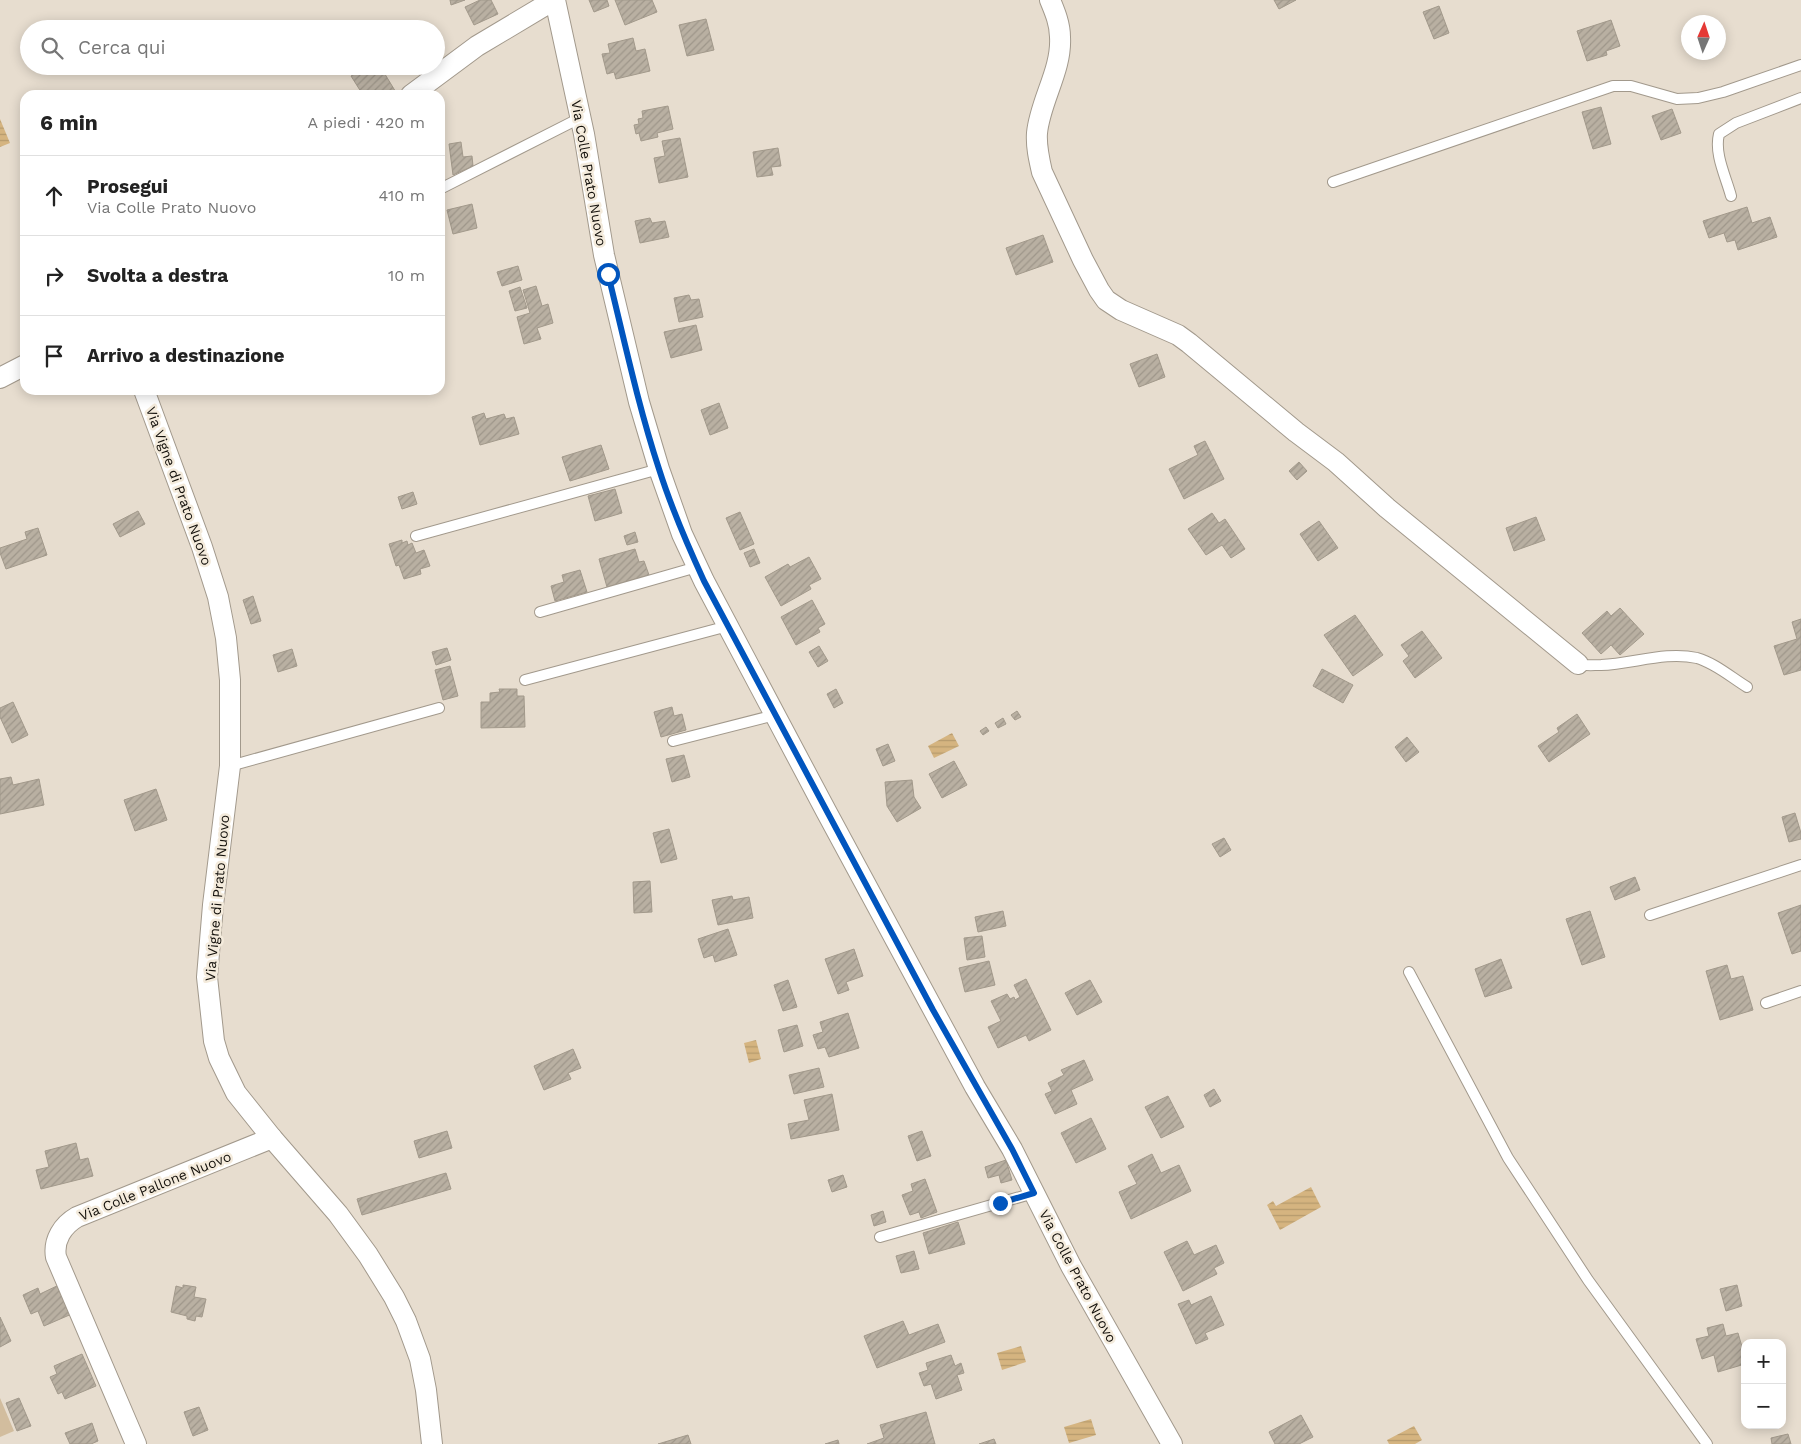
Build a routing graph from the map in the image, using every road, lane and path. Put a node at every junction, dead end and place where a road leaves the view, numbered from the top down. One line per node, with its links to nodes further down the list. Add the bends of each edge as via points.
1 (554, 0): 4 (street, via 477,46); 8 (street, Via Colle Prato Nuovo)
2 (1050, 0): 20 (street, via 1059,26 1060,47 1039,123 1039,160 1083,260 1103,296 1121,310 1165,328 1189,343)
3 (1801, 65): 9 (lane, via 1698,98 1677,99 1631,86 1613,86)
4 (445, 70)
5 (438, 75): 6 (street)
6 (418, 90)
7 (1801, 98): 11 (lane, via 1736,123 1719,134 1719,156)
8 (580, 118): 10 (lane); 15 (street, Via Colle Prato Nuovo, via 604,255 639,402)
9 (1333, 182)
10 (445, 186)
11 (1731, 196)
12 (20, 368): 13 (street)
13 (0, 378)
14 (146, 395): 26 (street, Via Vigne di Prato Nuovo, via 218,597 230,680)
15 (659, 469): 16 (lane); 17 (street, Via Colle Prato Nuovo)
16 (416, 536)
17 (697, 567): 18 (lane); 19 (street, Via Colle Prato Nuovo)
18 (540, 612)
19 (728, 626): 21 (lane); 24 (street, Via Colle Prato Nuovo)
20 (1578, 664): 22 (lane, via 1594,666 1663,657 1692,657 1706,662)
21 (525, 680)
22 (1747, 688)
23 (439, 708): 26 (lane)
24 (775, 715): 25 (lane); 33 (street, Via Colle Prato Nuovo)
25 (673, 741)
26 (230, 766): 32 (street, Via Vigne di Prato Nuovo, via 207,977 214,1041 236,1092)
27 (1801, 865): 28 (lane)
28 (1650, 915)
29 (1409, 972): 38 (lane, via 1508,1158 1588,1280)
30 (1801, 991): 31 (lane)
31 (1766, 1003)
32 (272, 1138): 35 (street, Via Colle Pallone Nuovo, via 77,1218 58,1236 56,1257); 36 (street, Via Vigne di Prato Nuovo, via 338,1214 394,1297 420,1359)
33 (1034, 1193): 34 (lane); 37 (street, Via Colle Prato Nuovo, via 1071,1266)
34 (880, 1237)
35 (136, 1444)
36 (432, 1444)
37 (1172, 1444)
38 (1707, 1444)

